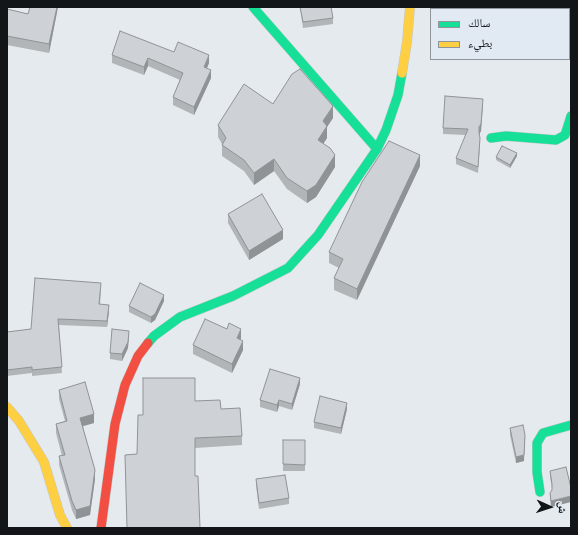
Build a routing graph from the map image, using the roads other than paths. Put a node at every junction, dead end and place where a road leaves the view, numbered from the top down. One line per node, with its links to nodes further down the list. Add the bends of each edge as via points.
1 (253, 7): 5 (main road)
2 (410, 7): 5 (main road, via 398,95)
3 (571, 116): 4 (main road, via 565,135 556,140 506,136)
4 (491, 138)
5 (377, 149): 10 (main road, via 318,235 288,268 233,296 180,317 154,336 138,356 125,384 115,424)
6 (7, 406): 9 (main road, via 44,462)
7 (571, 425): 8 (main road, via 543,434 537,443)
8 (540, 492)
9 (66, 528)
10 (101, 528)

